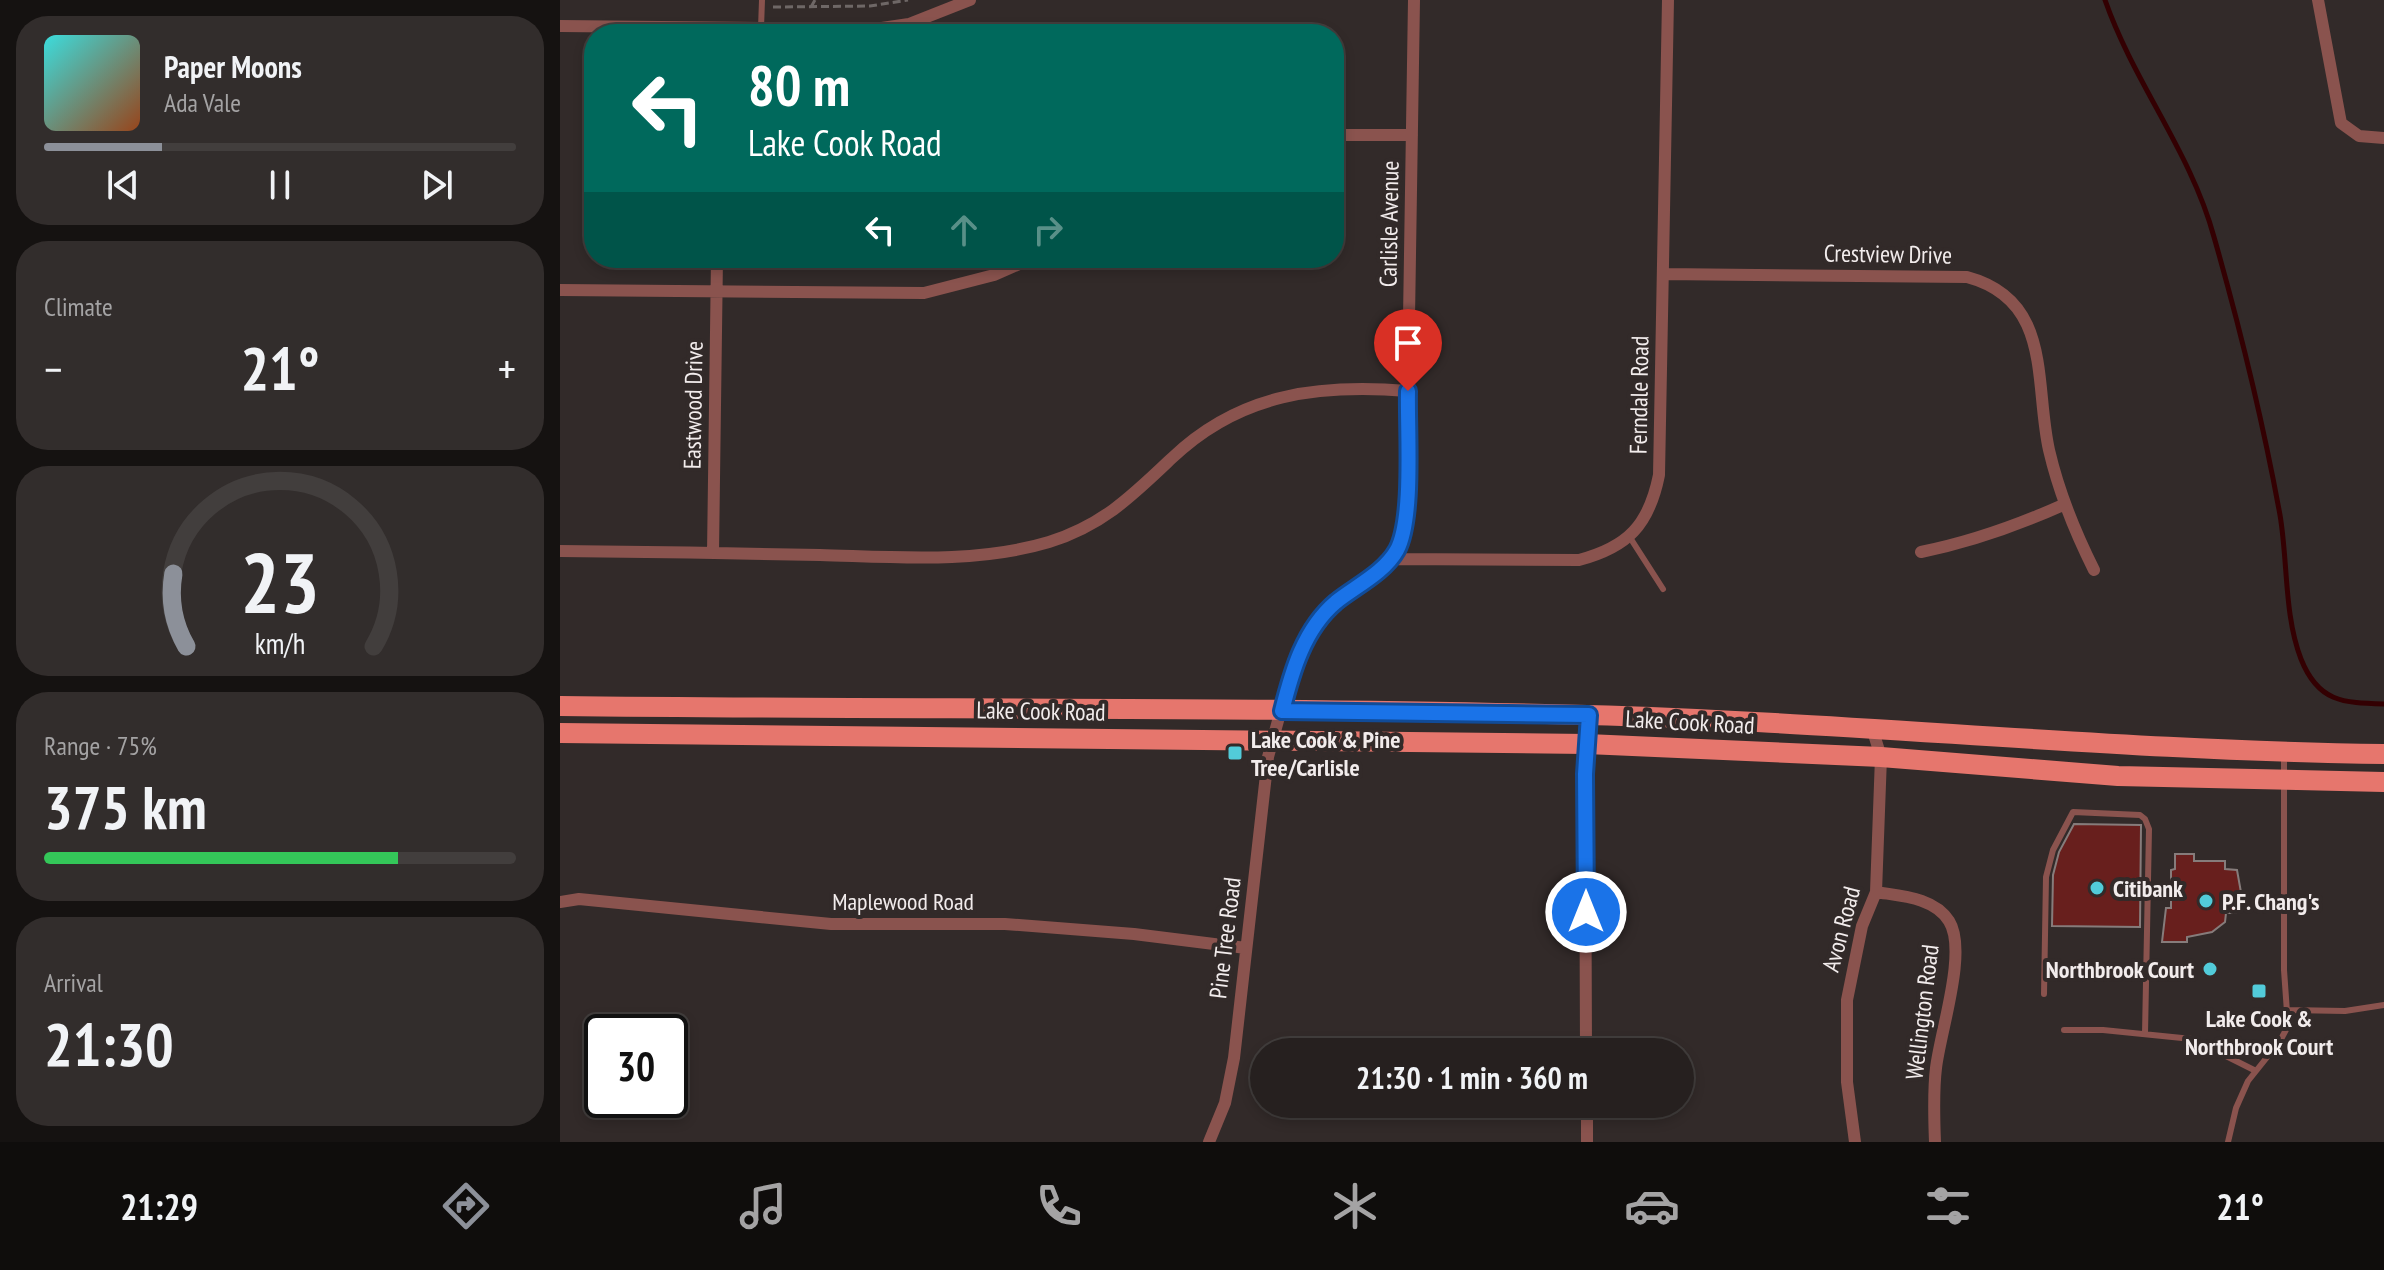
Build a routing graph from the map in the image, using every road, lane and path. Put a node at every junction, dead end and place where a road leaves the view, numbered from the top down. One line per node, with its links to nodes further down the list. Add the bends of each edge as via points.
1 (815, 0): 8 (path)
2 (908, 0): 8 (path)
3 (970, 0): 10 (street)
4 (1414, 0): 14 (street, Carlisle Avenue)
5 (1668, 0): 18 (street, Ferndale Road)
6 (2318, 0): 15 (street, via 2341,123 2359,136)
7 (762, 3): 8 (path); 9 (lane)
8 (811, 7)
9 (761, 24)
10 (909, 24)
11 (560, 26): 12 (street)
12 (584, 27)
13 (1344, 135): 14 (street)
14 (1412, 135): 21 (street, Carlisle Avenue)
15 (2384, 138)
16 (717, 268): 20 (street, Eastwood Drive)
17 (1010, 268): 20 (street, via 924,293)
18 (1663, 274): 22 (street, Crestview Drive, via 1967,277 1995,289 2033,333 2040,399); 23 (street, Ferndale Road, via 1659,475 1654,503)
19 (560, 290): 20 (street)
20 (717, 292): 26 (street, Eastwood Drive)
21 (1408, 391): 26 (street, via 1315,389 1239,413 1183,449 1120,507 1048,542 952,556); 27 (street, Carlisle Avenue, via 1406,509 1403,536)
22 (2063, 505): 25 (street, via 1967,543); 28 (street, Crestview Drive)
23 (1629, 536): 27 (street, Ferndale Road, via 1601,554 1562,562); 29 (lane)
24 (560, 551): 26 (street)
25 (1921, 552)
26 (713, 553)
27 (1391, 559): 31 (street, via 1333,605 1308,636)
28 (2094, 570)
29 (1663, 589)
30 (560, 706): 31 (main road, Lake Cook Road)
31 (1282, 711): 32 (main road, Lake Cook Road); 35 (street)
32 (1589, 715): 33 (main road, Lake Cook Road); 36 (street)
33 (1872, 728): 37 (main road, Lake Cook Road); 39 (street, Avon Road)
34 (560, 733): 35 (main road, Lake Cook Road)
35 (1276, 738): 36 (main road, Lake Cook Road); 44 (street, Pine Tree Road, via 1268,757)
36 (1587, 744): 39 (main road, Lake Cook Road); 50 (street)
37 (2284, 753): 38 (main road, Lake Cook Road); 40 (lane)
38 (2384, 754)
39 (1881, 757): 40 (main road, Lake Cook Road, via 2118,776); 42 (street, Avon Road)
40 (2284, 781): 41 (main road, Lake Cook Road); 47 (lane, via 2284,970)
41 (2384, 782)
42 (1876, 892): 55 (street, Avon Road, via 1862,926 1847,1000 1847,1082); 56 (street, Wellington Road, via 1917,898 1948,920 1954,938 1936,1068)
43 (560, 902): 44 (street, Maplewood Road, via 579,899 831,924 1005,924)
44 (1246, 948): 53 (street, Pine Tree Road, via 1234,1058 1225,1103)
45 (2044, 994): 49 (lane, via 2046,877 2073,812 2140,815 2149,829)
46 (2384, 1005): 47 (lane)
47 (2289, 1010): 51 (lane, via 2280,1041)
48 (2064, 1030): 49 (lane)
49 (2145, 1034): 51 (lane, via 2192,1039)
50 (1586, 1038)
51 (2254, 1070): 57 (lane, via 2236,1108)
52 (1587, 1118): 54 (street)
53 (1209, 1142)
54 (1587, 1142)
55 (1855, 1142)
56 (1935, 1142)
57 (2228, 1142)

